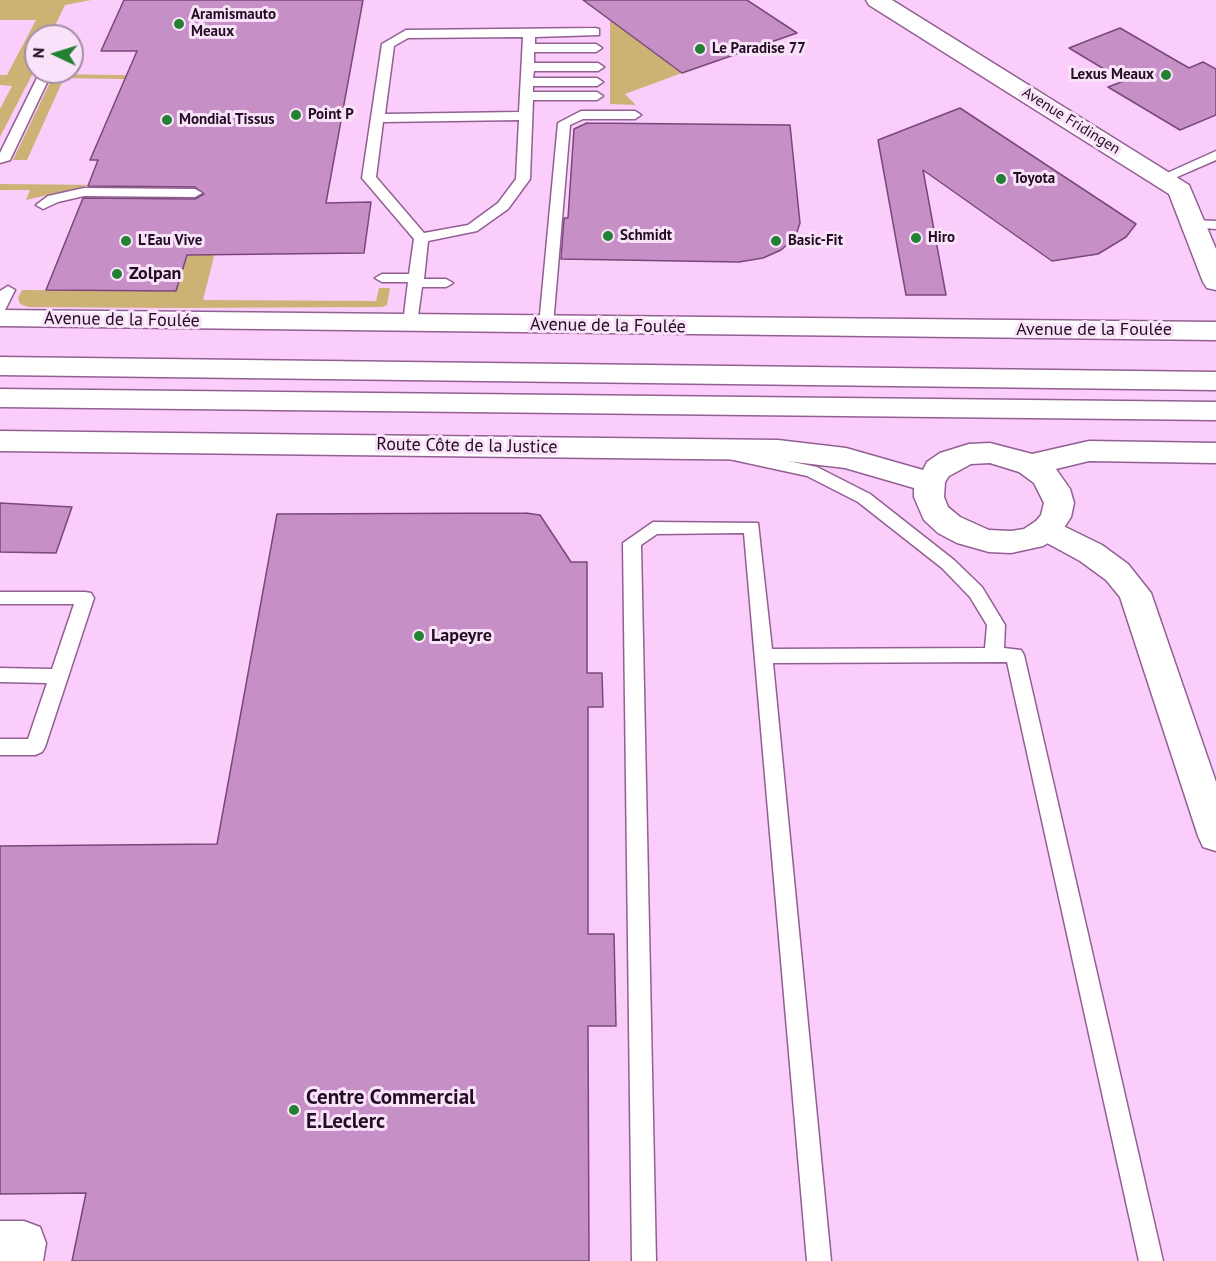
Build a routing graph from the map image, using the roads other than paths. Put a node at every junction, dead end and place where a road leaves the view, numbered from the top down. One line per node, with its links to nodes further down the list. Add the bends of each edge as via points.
1 (877, 0): 16 (main road, Avenue Fridingen)
2 (594, 32): 3 (lane)
3 (529, 33): 4 (lane); 13 (lane, via 406,34 388,44)
4 (528, 48): 5 (lane); 6 (lane)
5 (596, 48)
6 (527, 67): 7 (lane); 8 (lane)
7 (598, 67)
8 (527, 82): 10 (lane); 10 (lane, via 597,89)
9 (40, 84): 14 (lane)
10 (526, 96): 12 (lane)
11 (635, 115): 29 (lane, via 581,115 564,123 558,283)
12 (526, 116): 13 (lane); 20 (lane, via 523,179 503,206 472,228)
13 (377, 118): 20 (lane, via 369,178)
14 (3, 156)
15 (1216, 156): 16 (lane)
16 (1163, 178): 19 (main road, Avenue Fridingen, via 1180,190)
17 (195, 193): 18 (lane, via 84,192)
18 (43, 205)
19 (1205, 225): 23 (main road, Avenue Fridingen)
20 (421, 238): 22 (lane)
21 (382, 278): 22 (lane)
22 (417, 280): 24 (lane); 28 (lane)
23 (1216, 282)
24 (446, 283)
25 (8, 290): 26 (lane)
26 (0, 307)
27 (0, 318): 28 (main road, Avenue de la Foulée)
28 (410, 323): 29 (main road, Avenue de la Foulée)
29 (546, 325): 30 (main road, Avenue de la Foulée, via 851,321)
30 (1216, 331)
31 (0, 366): 32 (main road)
32 (1216, 381)
33 (0, 399): 34 (main road)
34 (1216, 411)
35 (0, 441): 36 (main road, Route Côte de la Justice)
36 (704, 449): 39 (main road, Route Côte de la Justice, via 778,450 846,458); 43 (lane, via 811,471 864,498 948,564 976,592 996,625)
37 (1216, 453): 38 (main road, via 1089,451)
38 (1030, 465): 39 (main road, via 990,453 969,454 951,460); 40 (main road, via 1050,483 1059,503 1056,517)
39 (930, 482): 40 (main road, via 929,497 935,512 968,535 1011,542 1032,538)
40 (1047, 529): 47 (main road, via 1091,553 1117,572 1135,593)
41 (0, 598): 45 (lane, via 85,598)
42 (763, 656): 43 (lane); 50 (lane, via 752,528 652,528 632,543); 51 (lane)
43 (994, 656): 52 (lane, via 1015,656)
44 (0, 675): 45 (lane)
45 (59, 676): 46 (lane, via 35,747)
46 (0, 747)
47 (1216, 836)
48 (0, 1243): 49 (main road, via 24,1243)
49 (21, 1261)
50 (644, 1261)
51 (819, 1261)
52 (1151, 1261)

